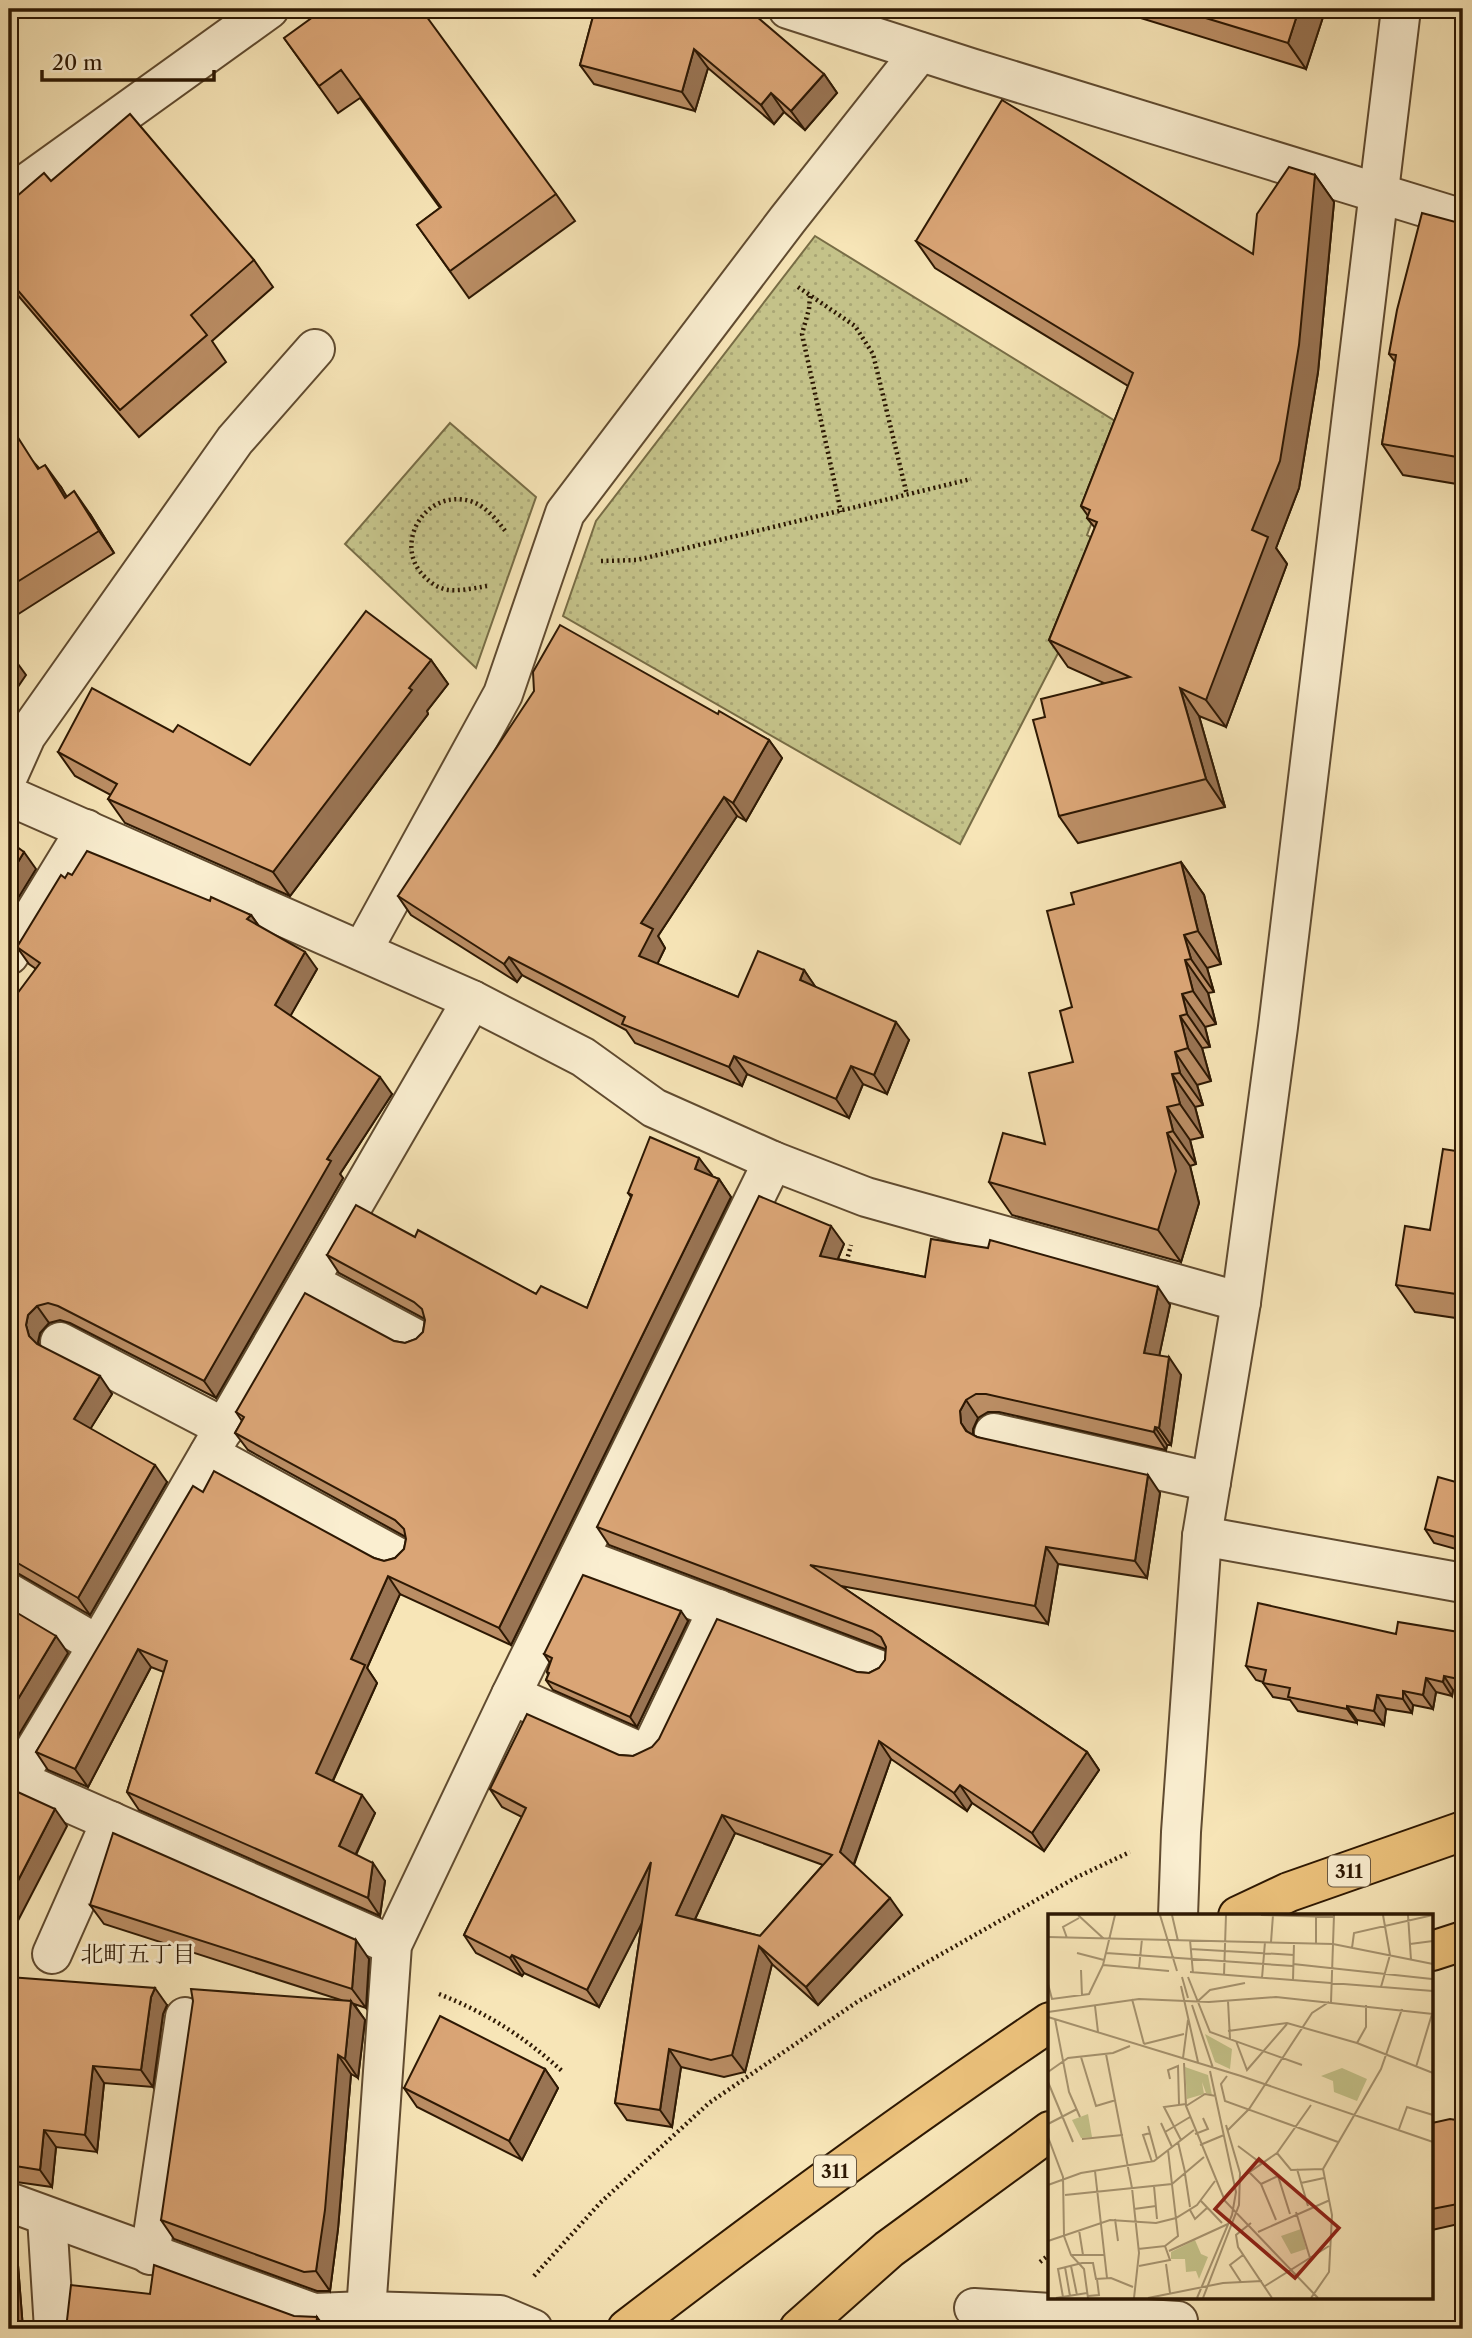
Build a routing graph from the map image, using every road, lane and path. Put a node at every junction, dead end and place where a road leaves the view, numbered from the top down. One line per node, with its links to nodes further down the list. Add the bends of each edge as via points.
1 (269, 9): 6 (street)
2 (788, 9): 4 (street)
3 (1401, 9): 5 (street)
4 (919, 52): 5 (street); 8 (street)
5 (1379, 193): 7 (street); 25 (street)
6 (9, 196)
7 (1463, 219)
8 (758, 260): 9 (path); 14 (street, via 565,513)
9 (810, 296): 12 (path, via 855,326 873,354); 13 (path, via 802,334)
10 (315, 349): 15 (street, via 235,440 26,736)
11 (971, 479): 12 (path)
12 (907, 495): 13 (path)
13 (841, 512): 14 (path, via 637,560)
14 (539, 562): 14 (path, via 515,545 490,513 471,501 449,499 430,507 416,523 410,544 412,560 421,573 447,590 492,586); 18 (street, via 503,694)
15 (9, 774)
16 (9, 796): 17 (street)
17 (86, 830): 18 (street); 19 (street)
18 (362, 951): 20 (street)
19 (9, 955)
20 (472, 1000): 21 (street, via 583,1057 654,1108); 24 (street)
21 (773, 1161): 22 (street); 33 (street)
22 (866, 1197): 23 (path); 25 (street)
23 (842, 1274)
24 (310, 1282): 26 (street); 29 (street)
25 (1241, 1302): 30 (street)
26 (416, 1339)
27 (60, 1342): 29 (street)
28 (994, 1433): 30 (street)
29 (217, 1441): 32 (street); 37 (street)
30 (1211, 1482): 31 (street)
31 (1202, 1536): 34 (street); 43 (street)
32 (397, 1557)
33 (579, 1557): 36 (street); 39 (street)
34 (1463, 1583)
35 (9, 1593): 37 (street)
36 (718, 1609): 38 (street); 39 (street, via 652,1747 645,1752)
37 (98, 1645): 40 (street, via 20,1777 24,1783)
38 (877, 1669)
39 (511, 1695): 46 (street)
40 (111, 1821): 46 (street); 48 (street)
41 (1463, 1831): 44 (main road, 311, via 1289,1892)
42 (1135, 1849): 60 (path, via 856,2002 709,2104 600,2203)
43 (1178, 1914)
44 (1242, 1914)
45 (1463, 1941): 47 (main road)
46 (392, 1945): 49 (street)
47 (1434, 1950)
48 (52, 1954)
49 (389, 1984): 52 (path, via 429,1990 465,2005 504,2025); 59 (street)
50 (185, 2017): 56 (street)
51 (1048, 2023): 62 (main road, 311, via 771,2218)
52 (562, 2071)
53 (1048, 2132): 63 (main road, via 889,2249)
54 (9, 2202): 55 (street)
55 (47, 2217): 56 (street); 61 (street)
56 (150, 2255): 59 (street, via 314,2313)
57 (974, 2308): 58 (street)
58 (1180, 2316)
59 (373, 2317): 60 (street)
60 (516, 2322)
61 (54, 2329)
62 (627, 2329)
63 (799, 2329)

